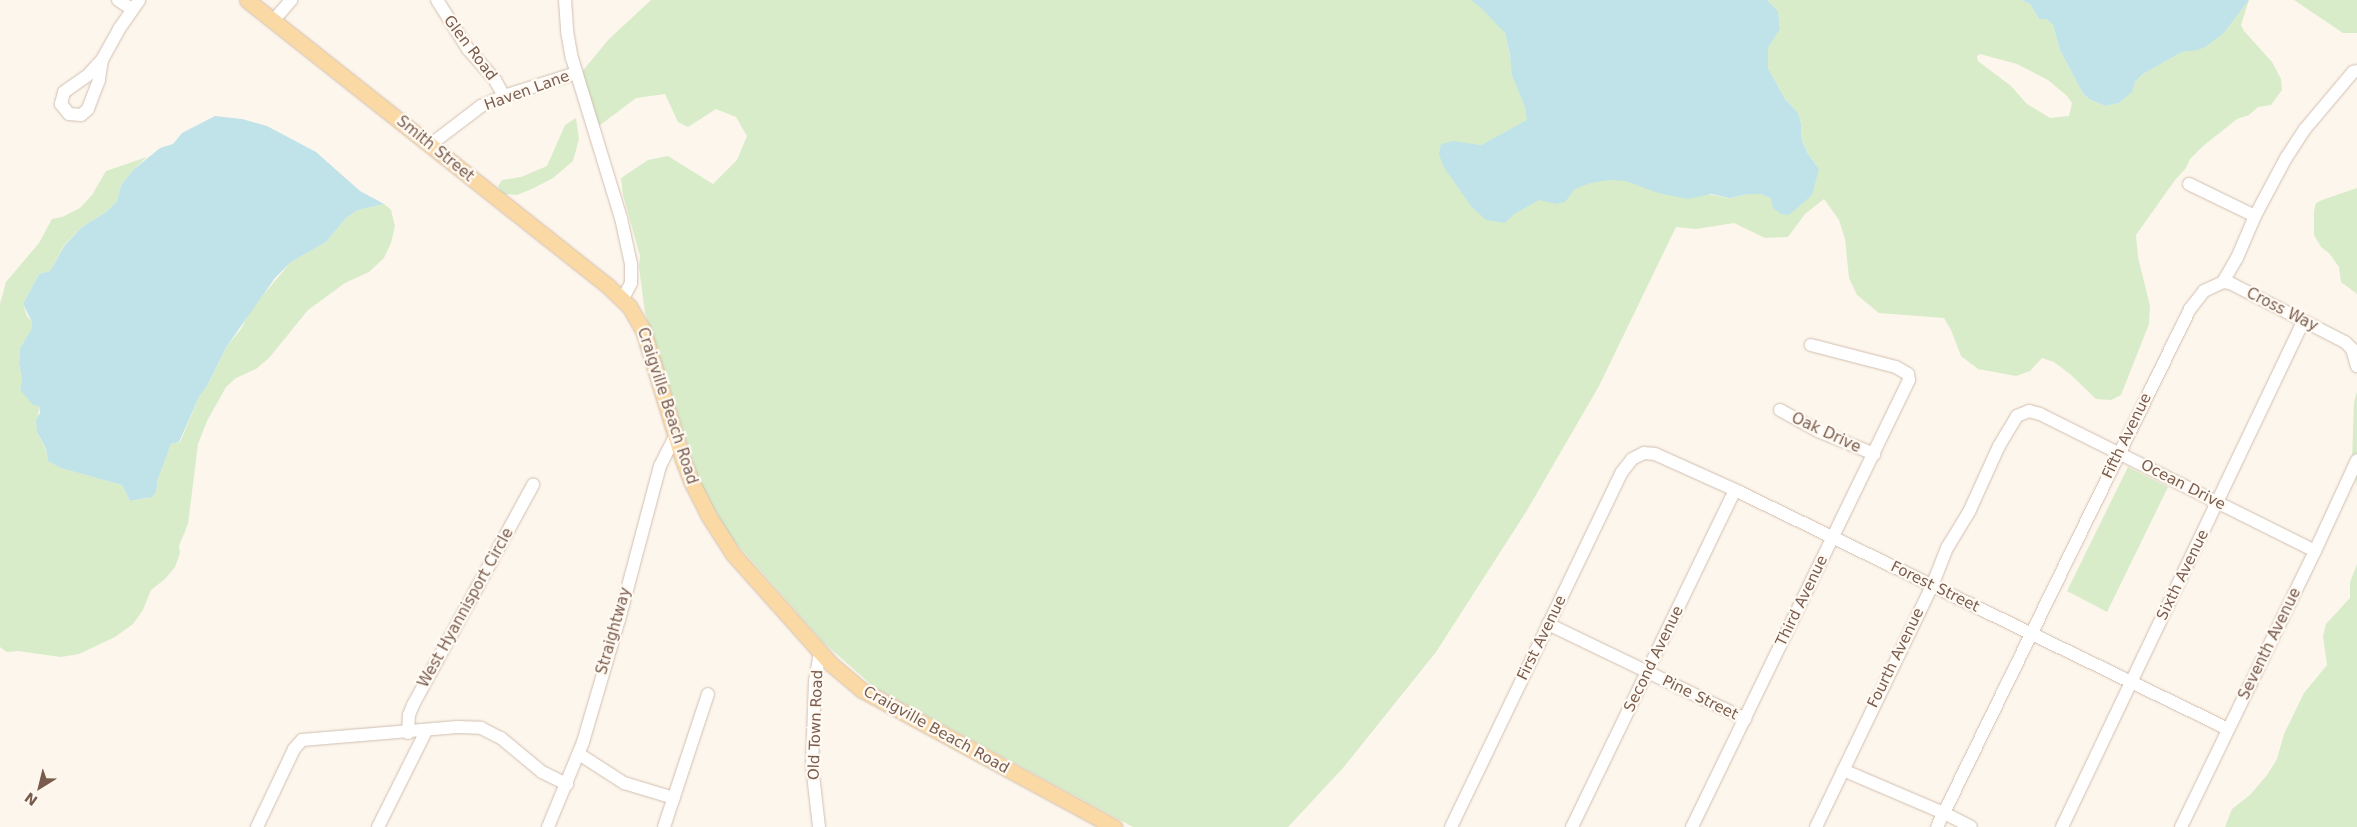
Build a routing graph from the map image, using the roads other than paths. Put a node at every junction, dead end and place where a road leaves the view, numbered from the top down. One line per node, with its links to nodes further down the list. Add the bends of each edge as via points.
1 (118, 0): 6 (street)
2 (247, 0): 7 (main road, Smith Street)
3 (291, 0): 7 (street)
4 (437, 0): 11 (street, Glen Road, via 468,49 495,80)
5 (566, 0): 10 (street, via 567,31)
6 (136, 4): 8 (street)
7 (273, 21): 12 (main road, Smith Street)
8 (102, 60)
9 (2355, 71): 14 (street, Fifth Avenue, via 2306,129 2286,158)
10 (576, 73): 11 (street, Haven Lane); 16 (street, via 627,240 632,279)
11 (504, 96): 12 (street, Haven Lane, via 481,106)
12 (430, 145): 16 (main road, Smith Street)
13 (2189, 184): 14 (street)
14 (2255, 216): 15 (street, Fifth Avenue, via 2237,258)
15 (2222, 282): 17 (street, Cross Way, via 2230,283); 23 (street, Fifth Avenue, via 2204,291 2190,309)
16 (623, 299): 22 (main road, Craigville Beach Road, via 643,330)
17 (2304, 322): 19 (street, Cross Way, via 2352,349); 29 (street, Sixth Avenue)
18 (1811, 345): 25 (street, Third Avenue, via 1896,367 1908,374 1908,385)
19 (2357, 366)
20 (1780, 410): 25 (street, Oak Drive, via 1818,431)
21 (2022, 414): 23 (street, Ocean Drive, via 2029,411 2040,414); 32 (street, Fourth Avenue, via 2008,429 1970,512 1947,548)
22 (676, 435): 35 (main road, Craigville Beach Road, via 690,481 720,535); 43 (street, Straightway, via 660,466)
23 (2119, 453): 29 (street, Ocean Drive); 34 (street, Fifth Avenue)
24 (1640, 454): 28 (street, Forest Street, via 1655,454); 33 (street, First Avenue, via 1628,462 1622,472)
25 (1874, 454): 30 (street, Third Avenue)
26 (2357, 460): 31 (street, Seventh Avenue)
27 (533, 485): 42 (street, West Hyannisport Circle, via 413,705)
28 (1736, 490): 30 (street, Forest Street); 36 (street, Second Avenue)
29 (2218, 504): 31 (street, Ocean Drive); 37 (street, Sixth Avenue)
30 (1833, 538): 32 (street, Forest Street); 39 (street, Third Avenue)
31 (2315, 551): 40 (street, Seventh Avenue)
32 (1932, 586): 34 (street, Forest Street); 44 (street, Fourth Avenue)
33 (1548, 624): 36 (street, Pine Street); 54 (street, First Avenue)
34 (2031, 635): 37 (street, Forest Street); 47 (street, Fifth Avenue)
35 (820, 653): 52 (street, Old Town Road, via 815,681 812,766); 53 (main road, Craigville Beach Road, via 862,690)
36 (1646, 672): 39 (street, Pine Street); 55 (street, Second Avenue)
37 (2131, 682): 40 (street, Forest Street); 60 (street, Sixth Avenue)
38 (708, 694): 46 (street)
39 (1744, 719): 56 (street, Third Avenue)
40 (2228, 729): 61 (street, Seventh Avenue)
41 (426, 731): 42 (street); 45 (street, via 457,727 487,729 542,772); 49 (street)
42 (408, 733): 48 (street, via 302,740 294,749)
43 (579, 754): 45 (street, Straightway); 46 (street, via 624,783)
44 (1843, 770): 47 (street); 57 (street, Fourth Avenue)
45 (567, 784): 50 (street, Straightway)
46 (674, 798): 51 (street)
47 (1944, 813): 58 (street, Fifth Avenue); 59 (street)
48 (257, 827)
49 (378, 827)
50 (548, 827)
51 (664, 827)
52 (819, 827)
53 (1114, 827)
54 (1451, 827)
55 (1572, 827)
56 (1692, 827)
57 (1816, 827)
58 (1937, 827)
59 (1971, 827)
60 (2062, 827)
61 (2181, 827)

